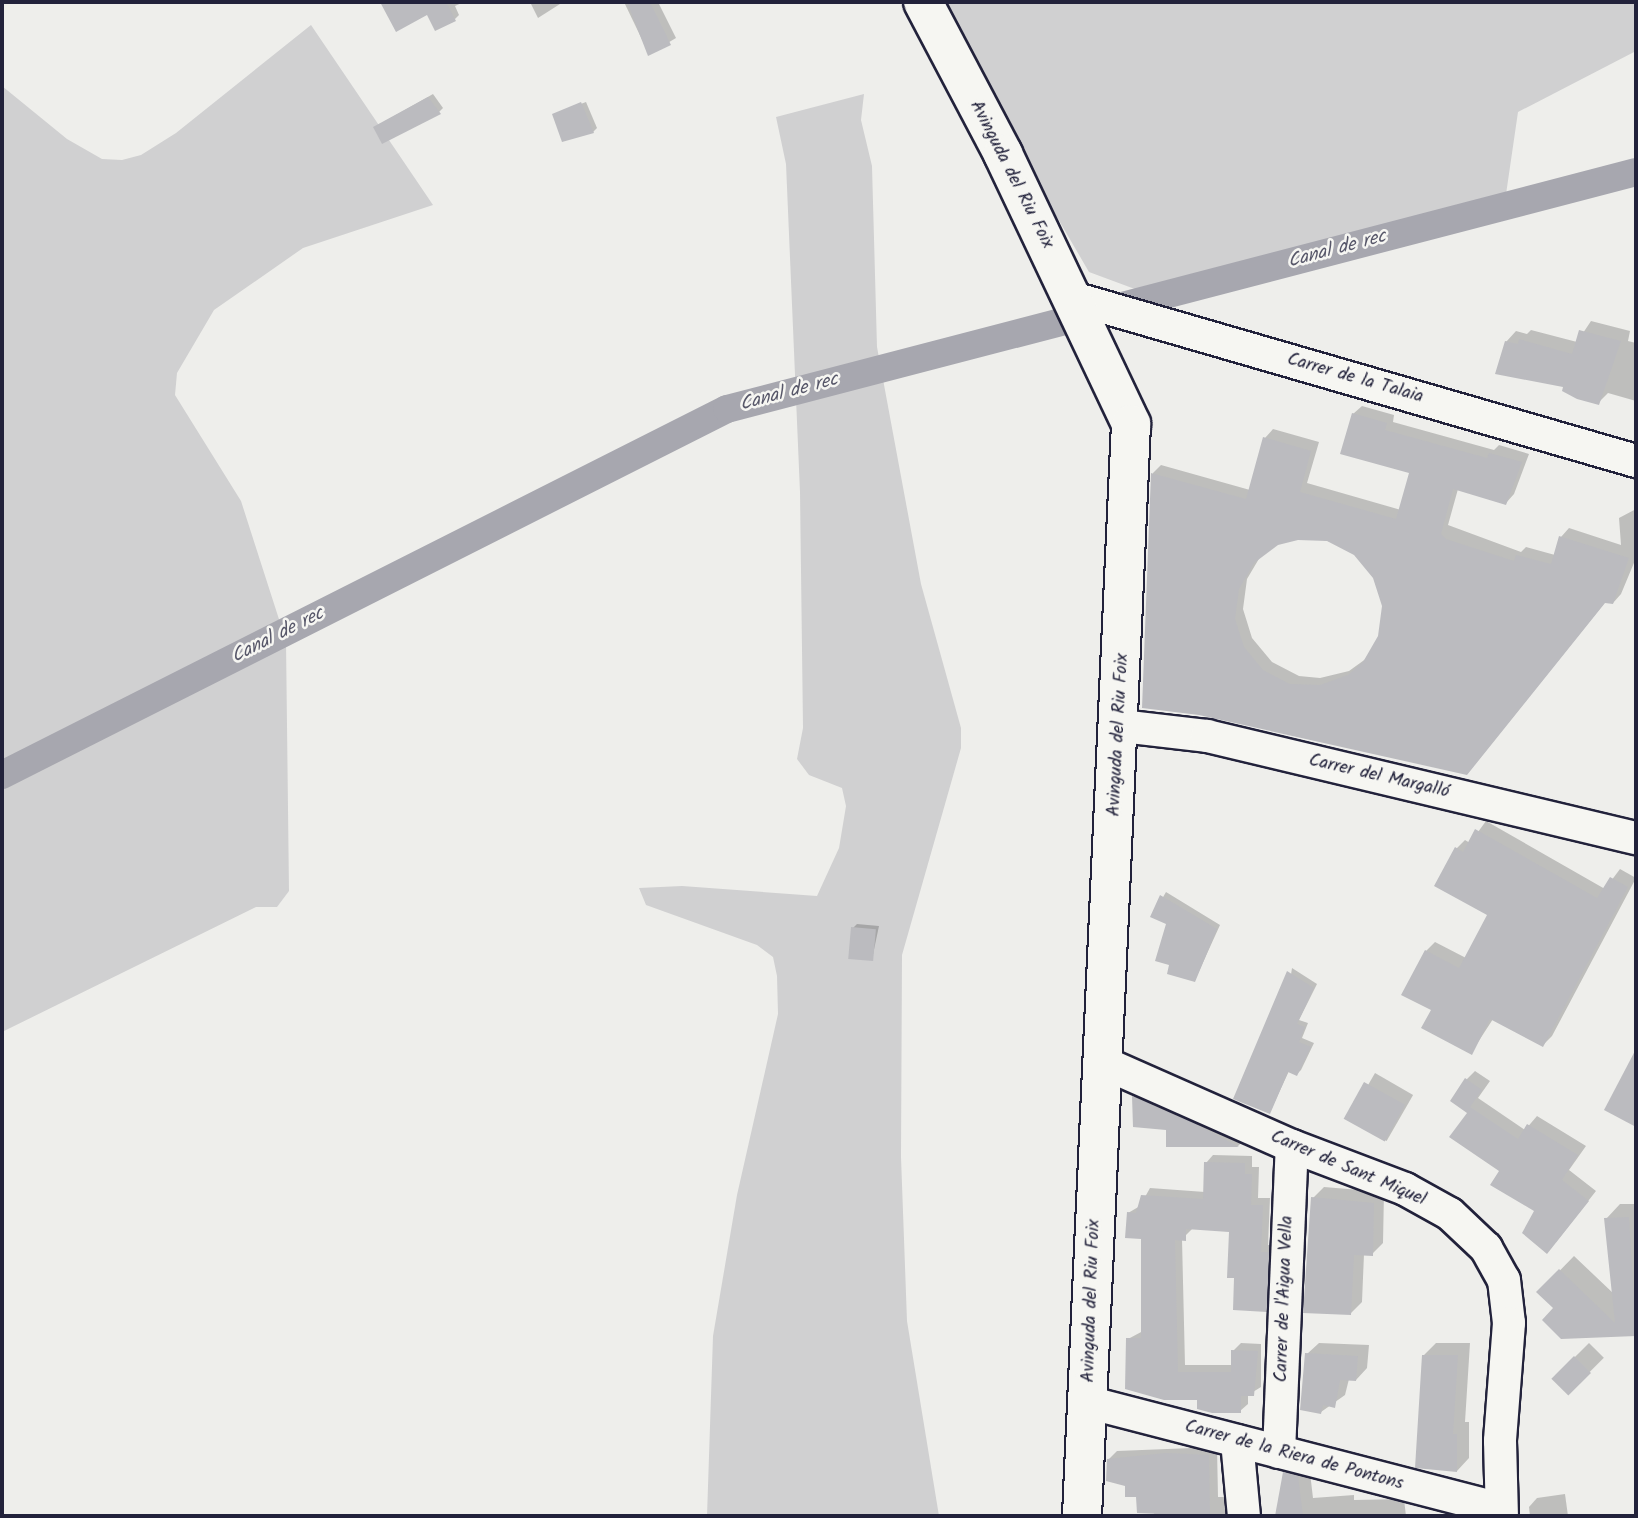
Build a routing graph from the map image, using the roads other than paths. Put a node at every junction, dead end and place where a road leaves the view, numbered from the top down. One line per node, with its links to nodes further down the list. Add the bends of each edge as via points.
1 (923, 2): 2 (street, Avinguda del Riu Foix)
2 (1073, 298): 3 (street, Carrer de la Talaia); 4 (street, Avinguda del Riu Foix, via 1131,424)
3 (1636, 460)
4 (1121, 726): 5 (street, Carrer del Margalló, via 1207,736); 6 (street, Avinguda del Riu Foix)
5 (1636, 838)
6 (1102, 1062): 7 (street, Carrer de Sant Miquel); 8 (street, Avinguda del Riu Foix)
7 (1292, 1146): 10 (street, Carrer de l'Aigua Vella); 11 (street, Carrer de Sant Miquel, via 1405,1189 1450,1214 1486,1248 1504,1280 1509,1323)
8 (1087, 1402): 9 (street, Carrer de la Riera de Pontons); 12 (street, Avinguda del Riu Foix)
9 (1237, 1441): 10 (street, Carrer de la Riera de Pontons); 13 (street)
10 (1279, 1452): 11 (street, Carrer de la Riera de Pontons)
11 (1501, 1513)
12 (1082, 1516)
13 (1244, 1516)

